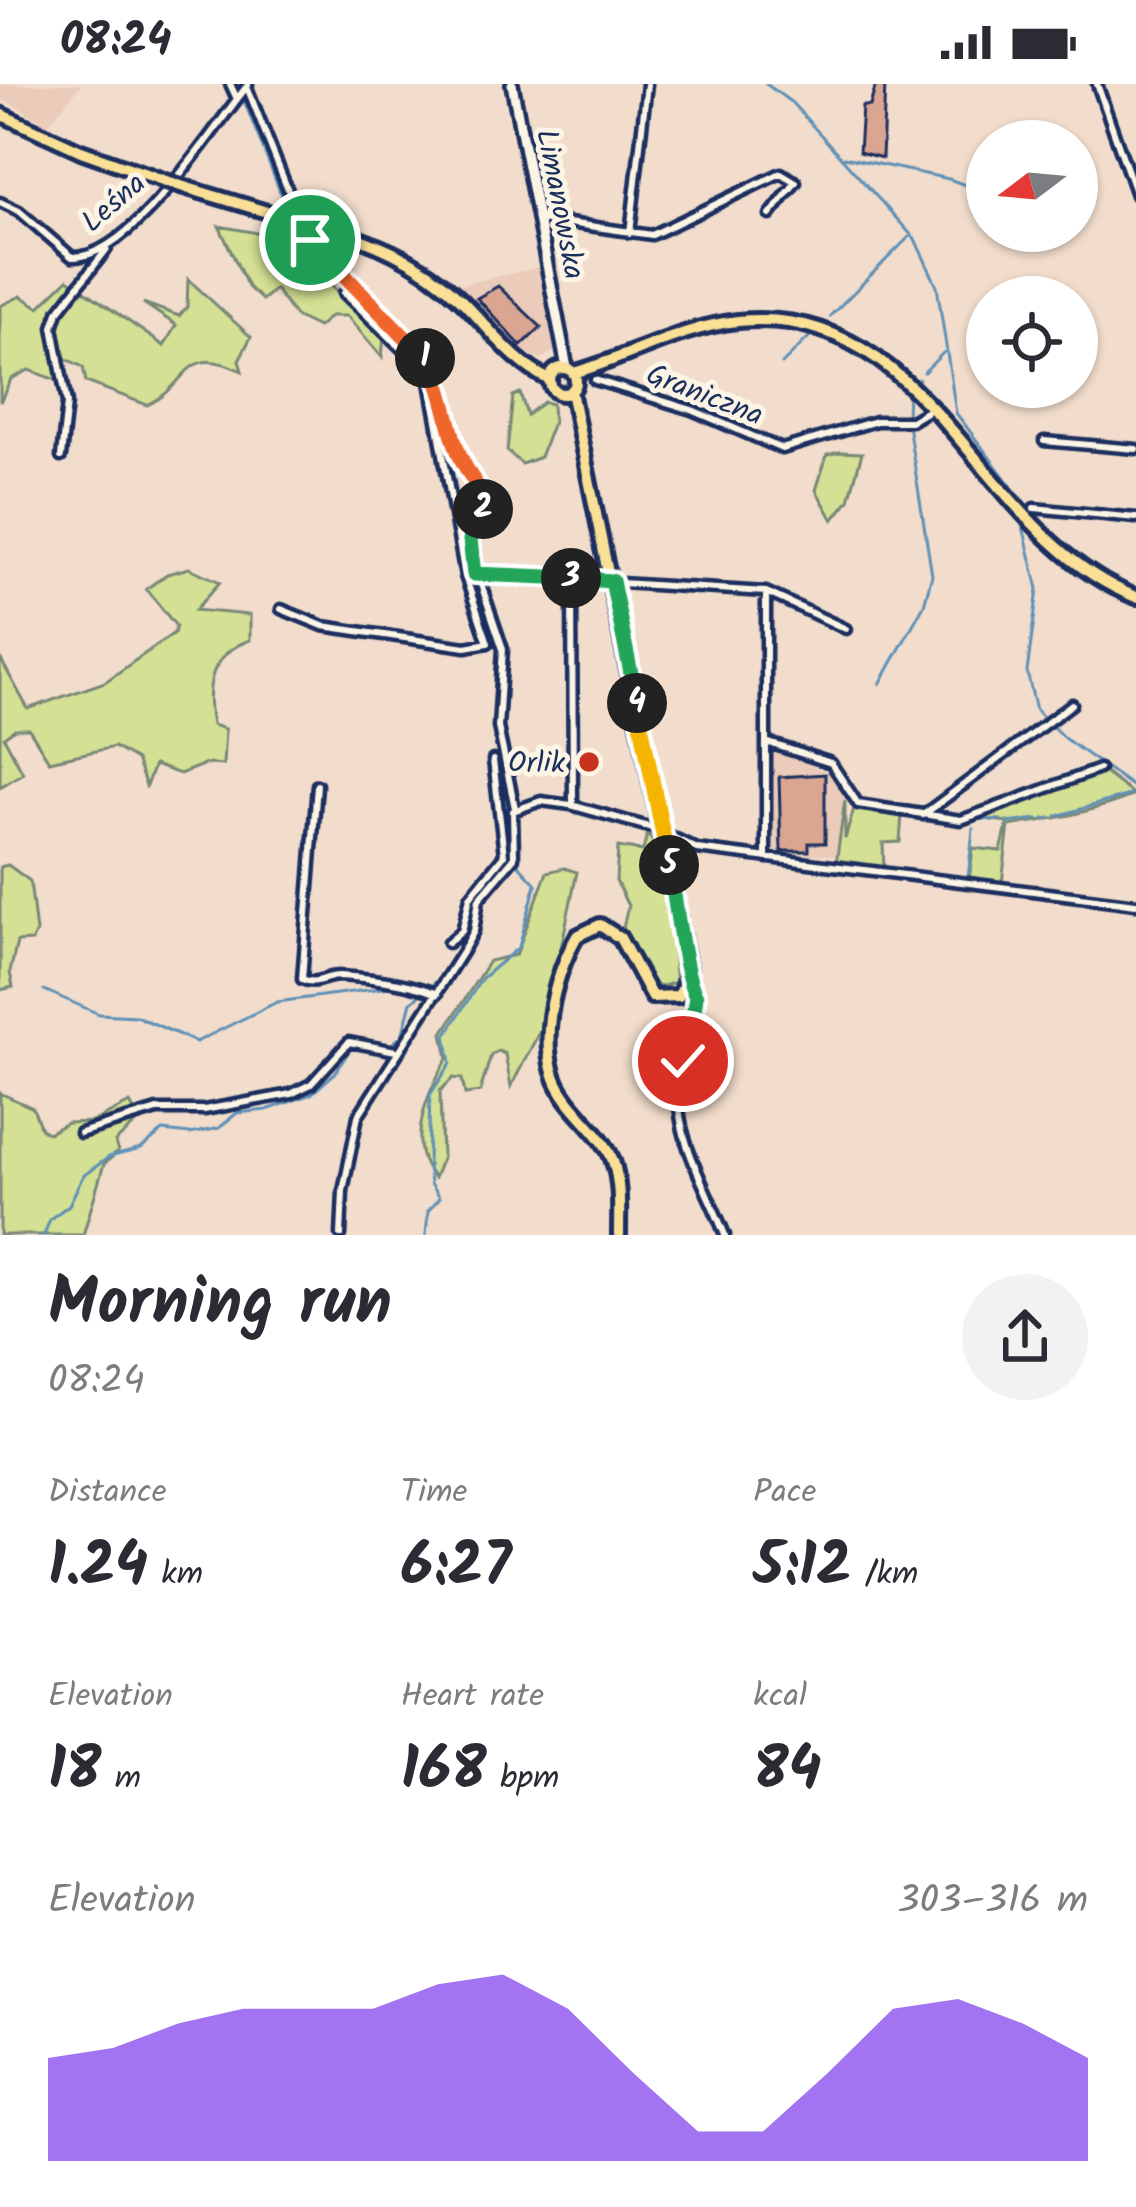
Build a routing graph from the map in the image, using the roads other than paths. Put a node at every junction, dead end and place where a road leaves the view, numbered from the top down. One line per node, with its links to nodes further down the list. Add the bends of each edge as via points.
1 (230, 84): 6 (street)
2 (512, 84): 11 (main road, Limanowska)
3 (647, 84): 12 (street)
4 (1097, 84): 8 (street)
5 (247, 87): 6 (street, Leśna); 23 (street, via 305,233 434,370 460,456 483,495)
6 (237, 98): 13 (street, Leśna)
7 (0, 114): 15 (main road, bridge, via 160,179 384,248 435,277 532,370)
8 (1136, 195)
9 (0, 202): 13 (street, Leśna, via 72,257)
10 (770, 215): 12 (street, via 796,182 781,172 652,235)
11 (540, 219): 12 (street); 15 (main road, Limanowska)
12 (630, 233)
13 (109, 246): 20 (street, via 53,327 67,403)
14 (344, 293): 23 (street, via 430,382)
15 (564, 378): 17 (main road, via 698,328 779,321 827,330 869,350); 25 (main road)
16 (595, 380): 17 (street, Graniczna, via 782,448 876,421 911,421)
17 (933, 407): 27 (main road, via 1063,555)
18 (1043, 441): 19 (street)
19 (1136, 449)
20 (61, 457)
21 (1034, 508): 22 (street)
22 (1136, 518)
23 (470, 575): 24 (street); 28 (street, via 487,632 482,646 323,626); 36 (street, via 502,649 498,727)
24 (572, 578): 25 (street); 35 (street)
25 (612, 581): 26 (street); 38 (main road)
26 (766, 592): 29 (street); 31 (street)
27 (1136, 597)
28 (280, 609)
29 (846, 629)
30 (1072, 704): 37 (street)
31 (766, 742): 37 (street, via 831,764 854,802); 39 (street)
32 (494, 760): 36 (street)
33 (1099, 769): 37 (street, via 961,820)
34 (317, 784): 44 (street, via 302,979 342,976)
35 (573, 805): 36 (street); 38 (street)
36 (509, 807): 40 (street, via 504,855); 40 (street, via 513,860)
37 (922, 814)
38 (662, 831): 39 (street, via 694,848); 43 (main road)
39 (766, 860): 41 (street)
40 (475, 898): 42 (street); 44 (street, via 474,931)
41 (1136, 904)
42 (448, 943)
43 (688, 985): 48 (main road, via 673,999 649,995 620,938 600,925 576,938 562,979 550,1065 614,1164); 49 (street, via 696,1003 679,1112)
44 (430, 991): 45 (street)
45 (390, 1050): 46 (street, via 349,1042 311,1084 280,1098 157,1110); 47 (street, via 358,1116)
46 (80, 1133)
47 (341, 1235)
48 (619, 1235)
49 (725, 1235)

